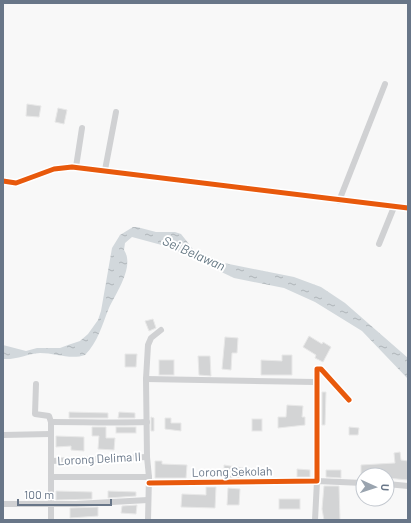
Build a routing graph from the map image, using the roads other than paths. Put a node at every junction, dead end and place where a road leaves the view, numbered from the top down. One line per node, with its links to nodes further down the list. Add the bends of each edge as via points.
1 (385, 84): 7 (street)
2 (116, 112): 5 (street)
3 (82, 128): 4 (street)
4 (76, 167): 5 (street); 6 (street, via 54,169 16,182)
5 (105, 170): 7 (street)
6 (3, 181)
7 (339, 201): 8 (street)
8 (394, 207): 9 (street); 10 (street)
9 (408, 208)
10 (379, 244)
11 (161, 330): 12 (street, via 148,342)
12 (146, 379): 13 (street); 17 (street)
13 (315, 382): 15 (street, via 316,369 320,368); 24 (street)
14 (36, 384): 16 (street, via 35,414 49,416)
15 (349, 400)
16 (51, 422): 17 (street); 18 (street)
17 (147, 422): 20 (street)
18 (50, 434): 19 (street); 21 (street)
19 (3, 435)
20 (147, 457): 21 (street, Lorong Delima II); 23 (street)
21 (51, 461): 22 (street)
22 (51, 477): 23 (street, Lorong Sekolah); 30 (street)
23 (149, 480): 24 (street, Lorong Sekolah); 28 (street)
24 (317, 481): 25 (street, Lorong Sekolah); 33 (street)
25 (355, 483)
26 (395, 485): 27 (street)
27 (408, 486)
28 (148, 500): 30 (street); 32 (street)
29 (3, 504): 30 (street)
30 (51, 504): 31 (street)
31 (51, 520)
32 (148, 520)
33 (315, 520)

